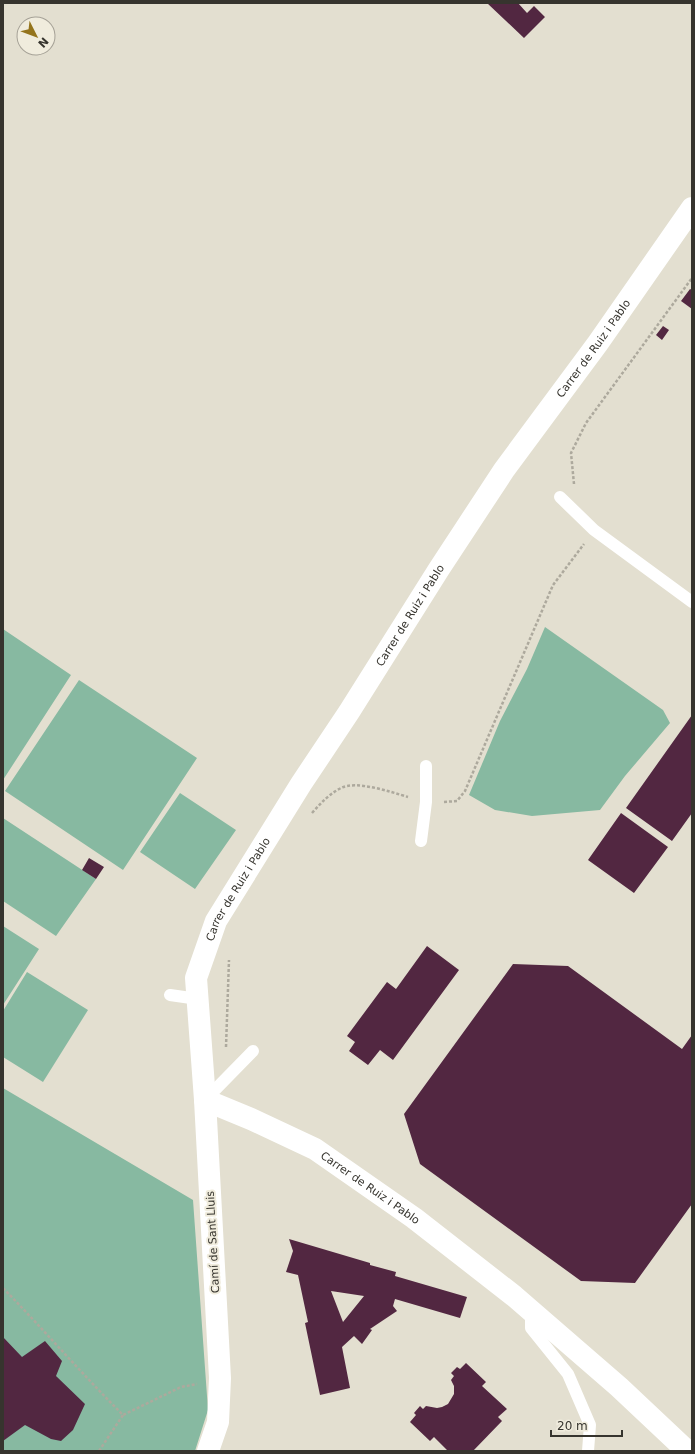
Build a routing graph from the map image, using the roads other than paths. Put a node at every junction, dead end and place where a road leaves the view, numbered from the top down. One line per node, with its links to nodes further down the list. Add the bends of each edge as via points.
1 (692, 208): 7 (street, Carrer de Ruiz i Pablo, via 598,343 504,470 297,790 216,921 196,978)
2 (560, 497): 3 (lane, via 594,530)
3 (692, 602)
4 (426, 766): 5 (lane, via 426,802)
5 (421, 841)
6 (170, 995): 7 (lane)
7 (198, 1000): 9 (street, Carrer de Ruiz i Pablo)
8 (253, 1051): 9 (lane)
9 (205, 1100): 10 (street, Carrer de Ruiz i Pablo, via 315,1149 414,1218); 11 (street, Camí de Sant Lluis, via 220,1378 218,1422)
10 (532, 1312): 12 (lane, via 531,1328 568,1374 590,1425); 13 (street, Carrer de Ruiz i Pablo)
11 (208, 1451)
12 (588, 1451)
13 (687, 1451)

